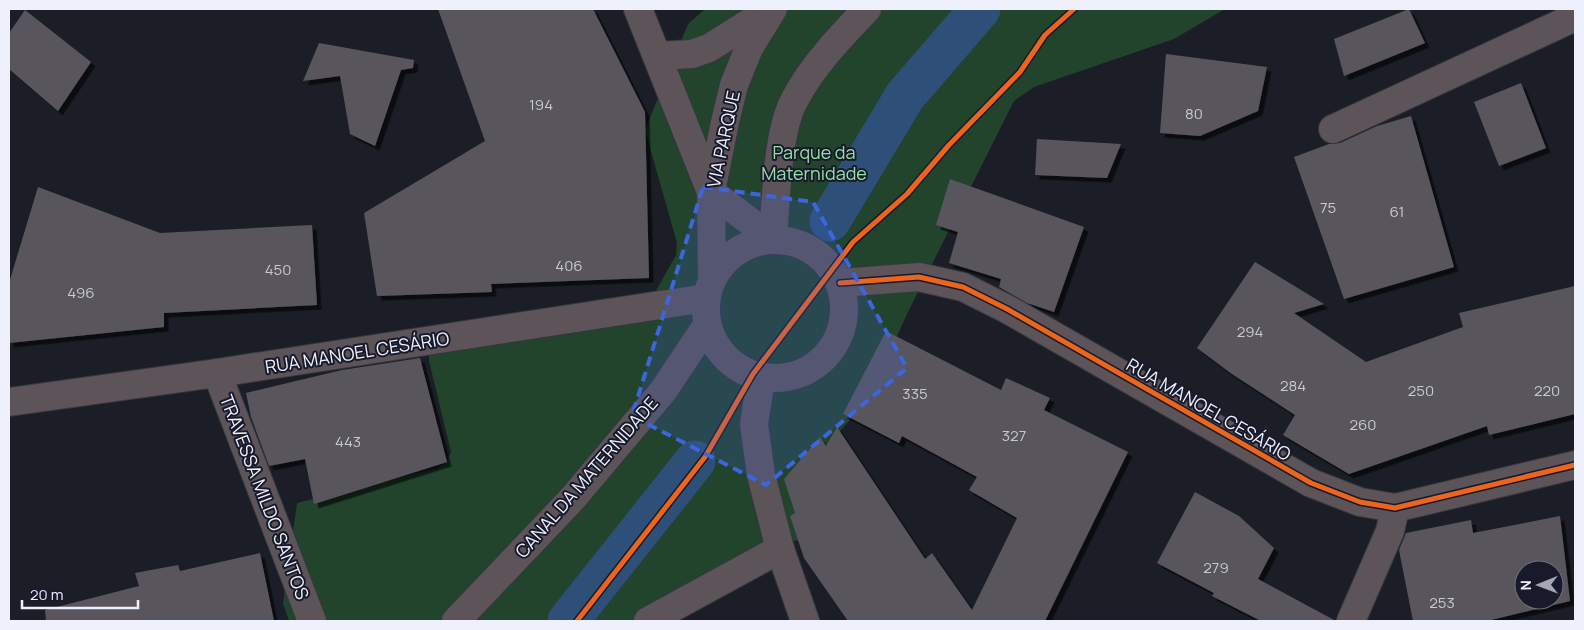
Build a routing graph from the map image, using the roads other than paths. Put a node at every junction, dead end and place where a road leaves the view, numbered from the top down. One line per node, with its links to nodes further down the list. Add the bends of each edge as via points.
1 (638, 9): 5 (street)
2 (772, 9): 5 (street, via 709,48 692,54); 7 (street, VIA PARQUE, via 749,48 734,85)
3 (867, 9): 8 (street, via 836,41 794,99 783,137)
4 (1575, 17): 6 (street)
5 (658, 56): 7 (street)
6 (1333, 129)
7 (711, 192): 8 (street); 10 (street, VIA PARQUE)
8 (773, 239): 9 (street, via 805,246 832,270); 10 (street, via 737,250)
9 (840, 283): 13 (street, via 844,320 829,354 799,376); 16 (street, RUA MANOEL CESÁRIO, via 919,277 963,287 1311,483 1360,502)
10 (709, 289): 11 (street); 12 (street, RUA MANOEL CESÁRIO)
11 (707, 325): 13 (street, via 726,360); 19 (street, CANAL DA MATERNIDADE, via 663,390 573,498)
12 (217, 373): 14 (street, RUA MANOEL CESÁRIO); 18 (street, TRAVESSA MILDO SANTOS)
13 (761, 379): 17 (street, via 754,424 761,475)
14 (9, 402)
15 (1575, 465): 16 (street, RUA MANOEL CESÁRIO)
16 (1395, 508): 22 (street, via 1390,531)
17 (780, 549): 20 (street); 21 (street)
18 (312, 621)
19 (456, 621)
20 (648, 621)
21 (805, 621)
22 (1351, 621)

